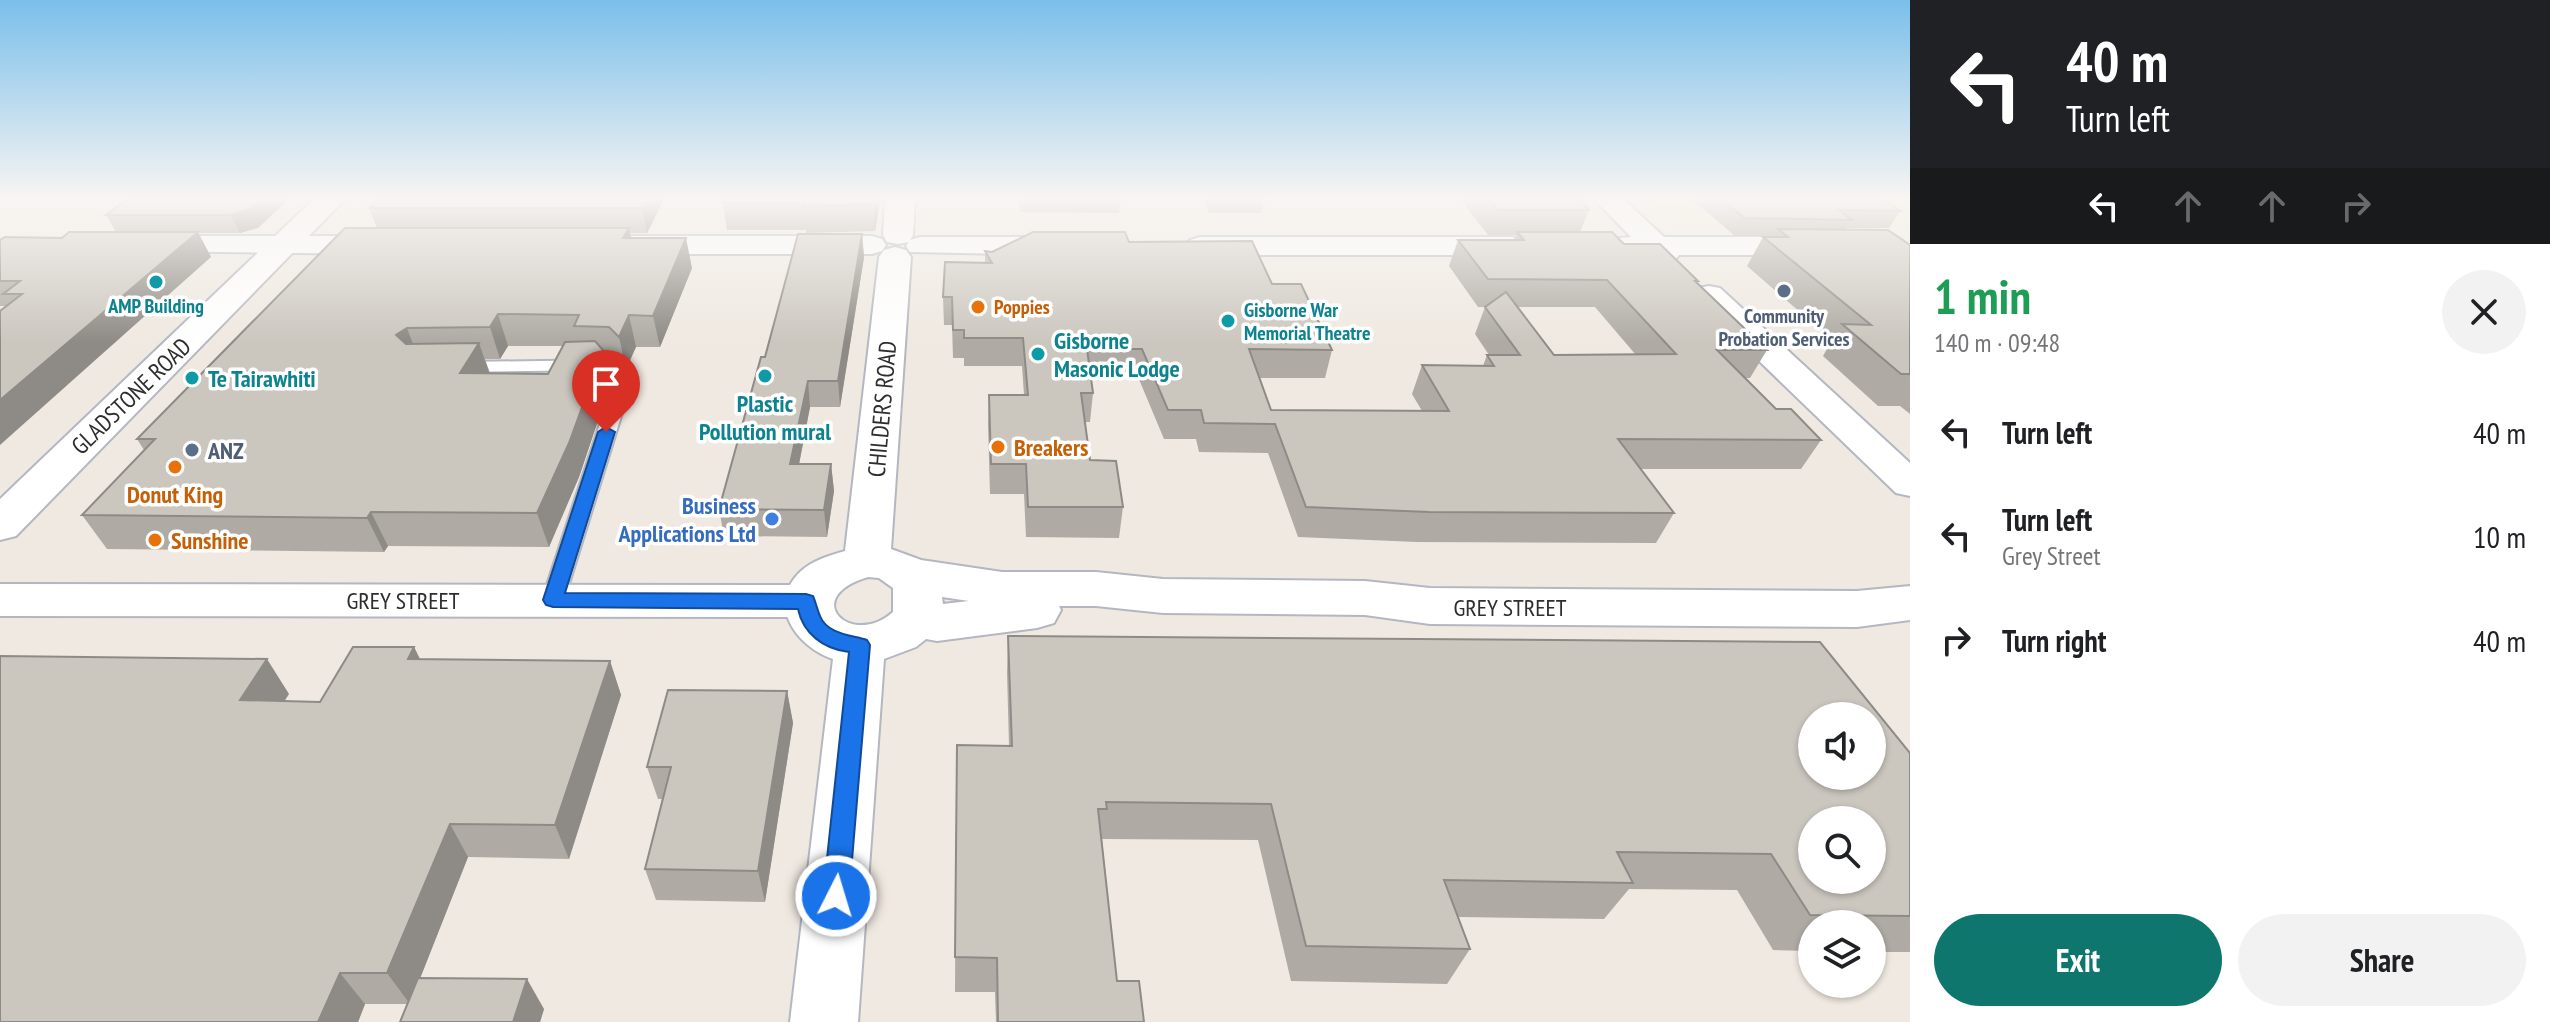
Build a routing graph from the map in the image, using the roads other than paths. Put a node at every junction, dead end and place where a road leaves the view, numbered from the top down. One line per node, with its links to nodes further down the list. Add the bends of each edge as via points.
1 (284, 246): 6 (street, GLADSTONE ROAD)
2 (896, 246): 7 (street, CHILDERS ROAD)
3 (1657, 247): 5 (street)
4 (451, 368): 9 (lane, via 610,365 623,381)
5 (1910, 484)
6 (0, 525)
7 (898, 585): 10 (street, via 847,564 827,573); 12 (street, GREY STREET, via 937,623 1163,596 1365,598 1430,606); 14 (street, via 895,636)
8 (0, 600): 9 (street, GREY STREET)
9 (553, 600): 10 (street, GREY STREET)
10 (806, 601): 14 (street, via 819,631)
11 (1910, 603): 12 (street, GREY STREET)
12 (1857, 609): 13 (street, GREY STREET)
13 (1910, 615)
14 (860, 645): 15 (street)
15 (824, 1022)

